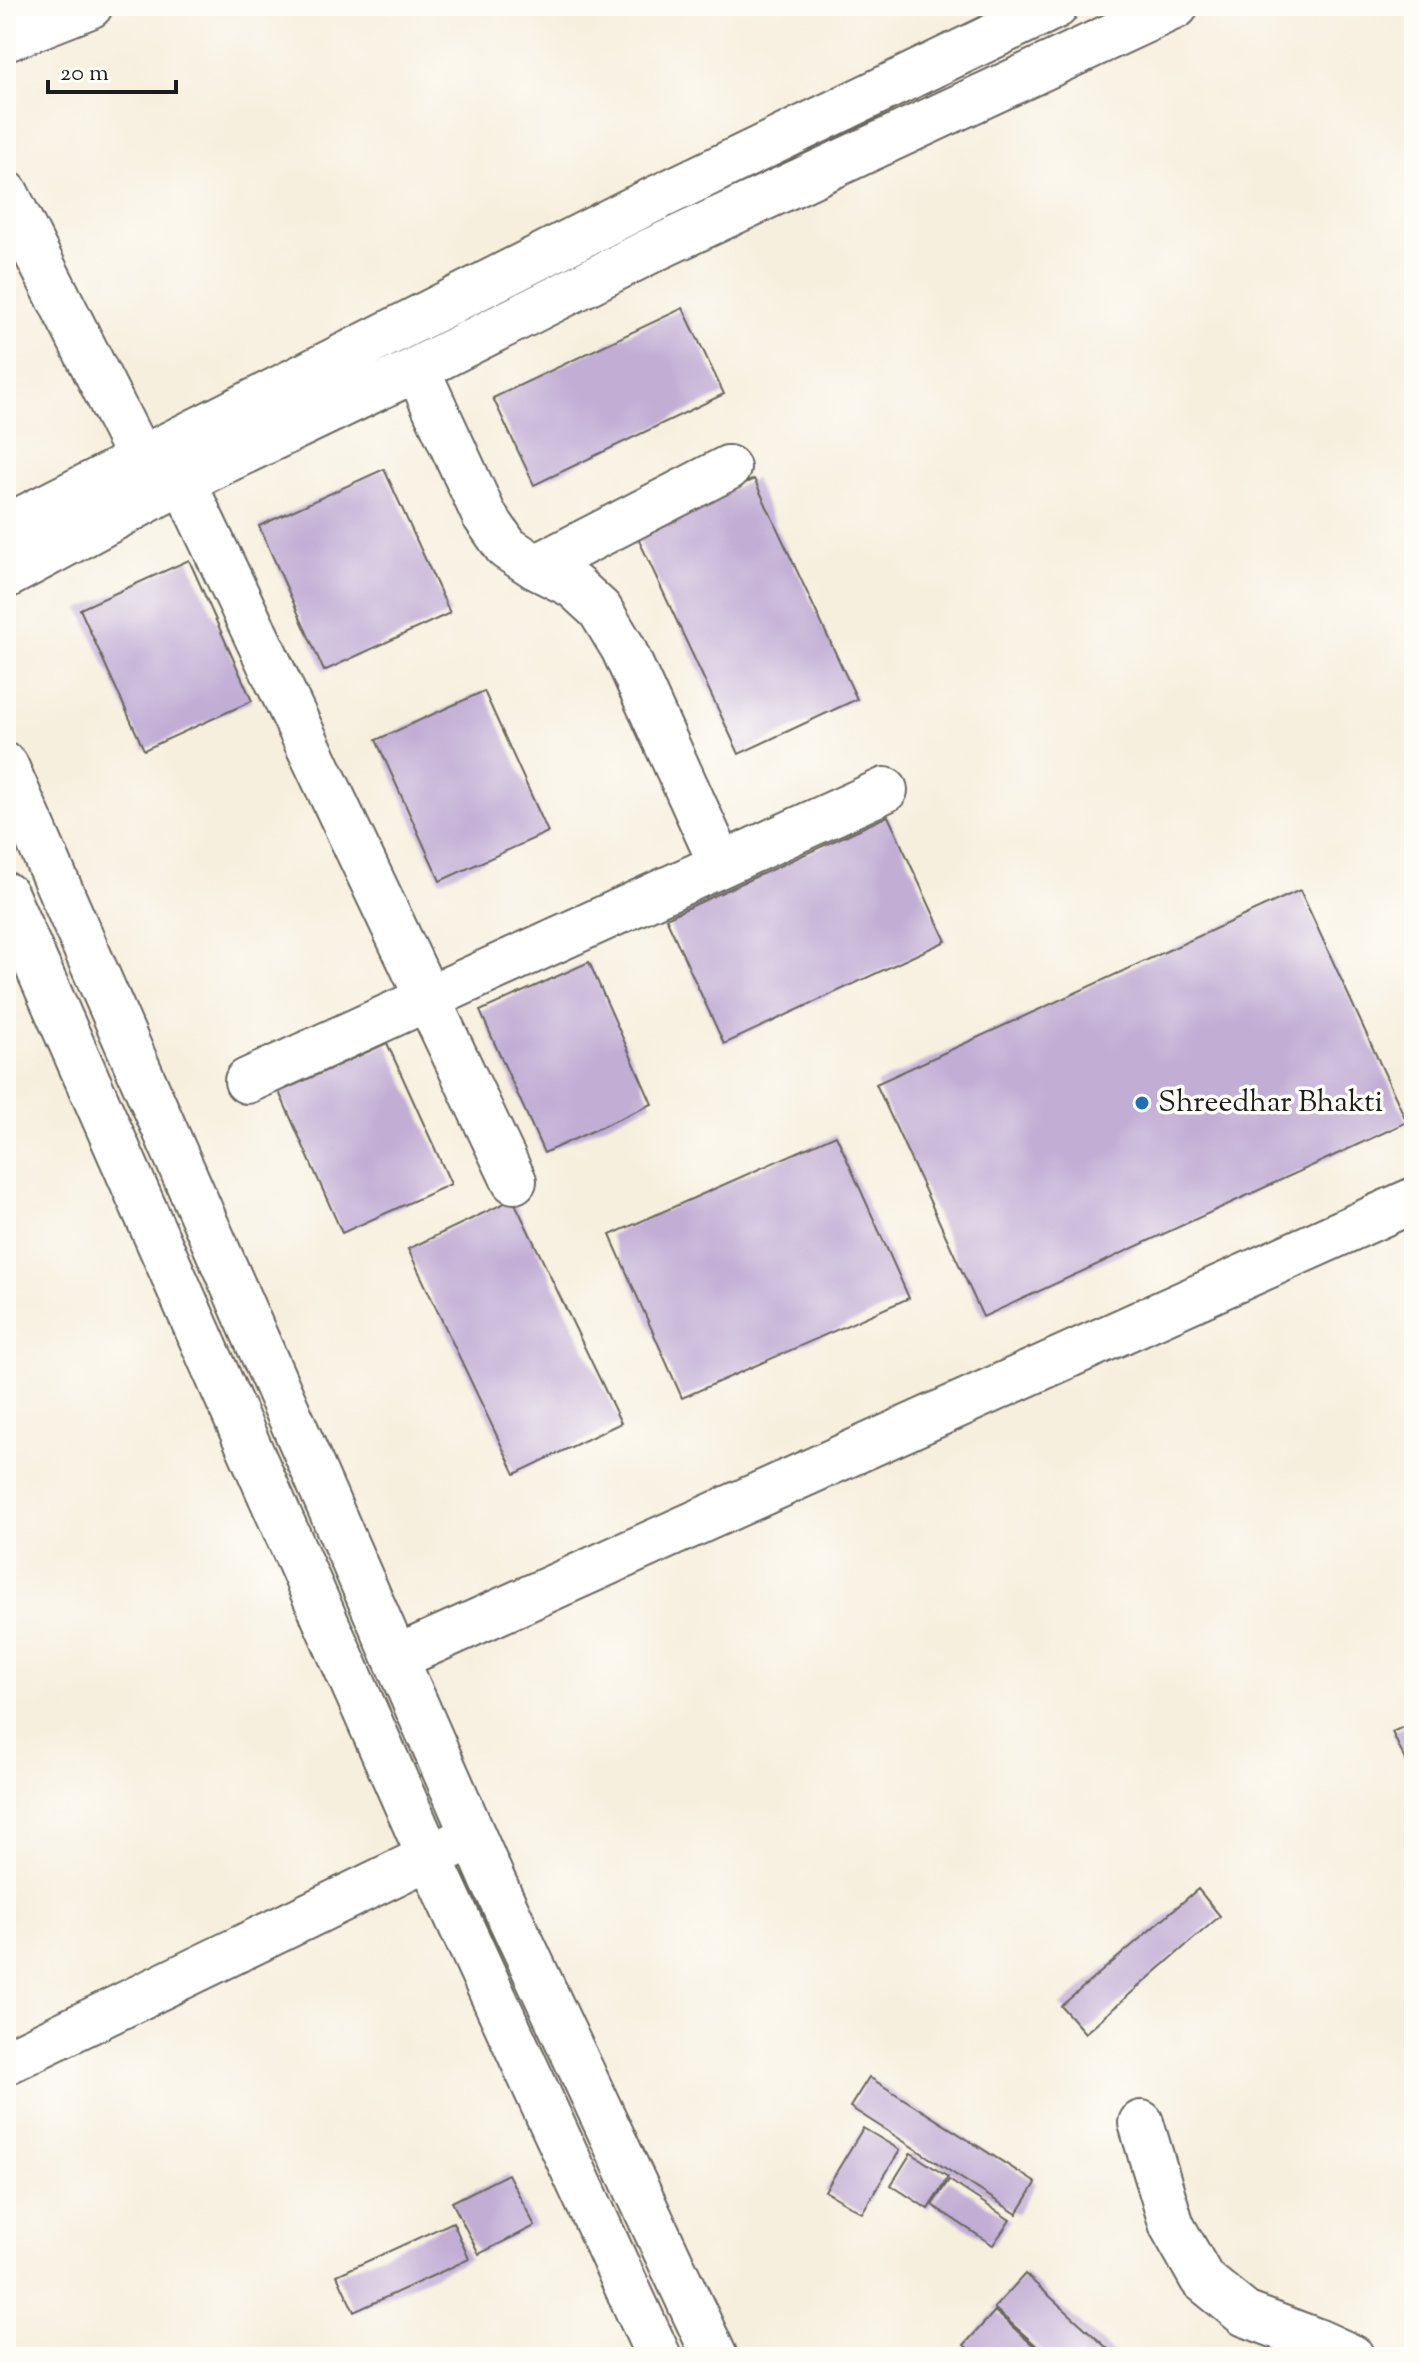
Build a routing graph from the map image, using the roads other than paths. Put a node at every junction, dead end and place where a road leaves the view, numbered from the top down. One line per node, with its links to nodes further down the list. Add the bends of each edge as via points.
1 (90, 6): 4 (street)
2 (1056, 6): 7 (street, via 630,211)
3 (1176, 6): 6 (street, via 650,251)
4 (13, 44)
5 (6, 193): 7 (street)
6 (417, 369): 9 (street); 11 (street, via 484,515 507,548)
7 (140, 459): 10 (street)
8 (728, 468): 11 (street)
9 (183, 481): 12 (street); 17 (street)
10 (6, 527)
11 (536, 567): 15 (street, via 574,586 600,610 623,648)
12 (6, 576)
13 (6, 766): 21 (street)
14 (885, 790): 15 (street)
15 (721, 864): 17 (street)
16 (6, 895): 23 (street)
17 (427, 999): 18 (street); 19 (street)
18 (247, 1081)
19 (514, 1181)
20 (1414, 1200): 21 (street)
21 (396, 1658): 22 (street)
22 (474, 1837): 23 (street); 27 (street)
23 (429, 1856): 24 (street); 26 (street)
24 (6, 2062)
25 (1141, 2123): 28 (street, via 1172,2226 1202,2279 1245,2314)
26 (659, 2357)
27 (715, 2357)
28 (1352, 2357)

